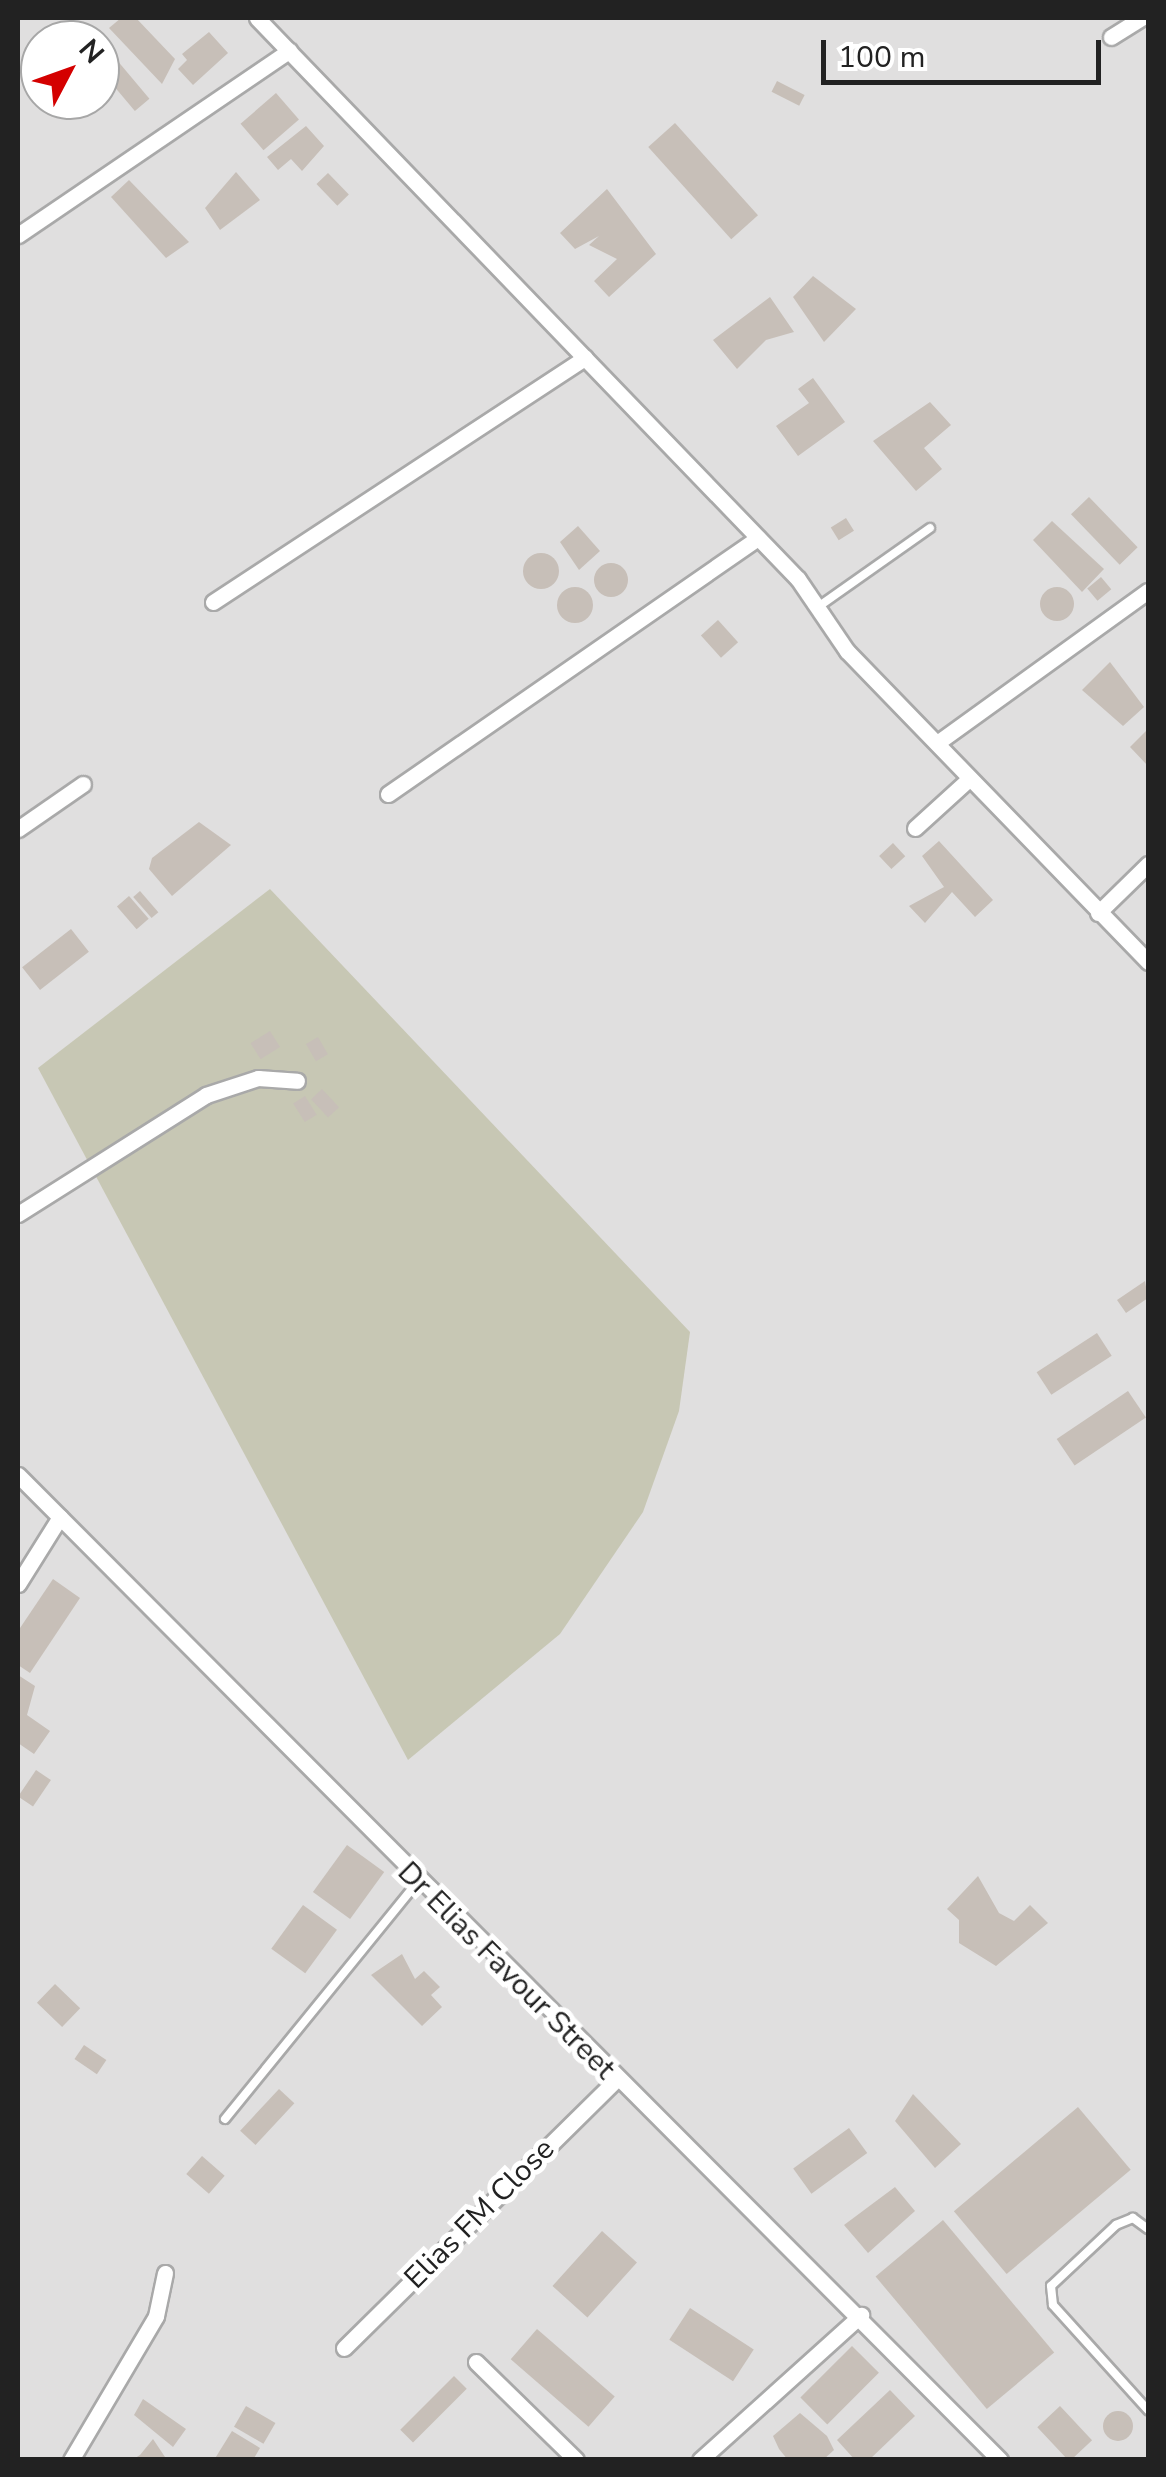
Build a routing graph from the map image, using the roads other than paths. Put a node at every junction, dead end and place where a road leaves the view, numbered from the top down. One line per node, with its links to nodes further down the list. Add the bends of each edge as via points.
1 (256, 18): 4 (street)
2 (1142, 18): 3 (street)
3 (1111, 37)
4 (289, 52): 5 (street); 6 (street)
5 (18, 235)
6 (585, 358): 8 (street); 10 (street)
7 (930, 528): 11 (lane)
8 (758, 538): 11 (street); 15 (street)
9 (1148, 591): 12 (street)
10 (213, 602)
11 (818, 607): 12 (street, via 847,651)
12 (937, 743): 13 (street)
13 (970, 778): 16 (street); 19 (street)
14 (83, 784): 17 (street)
15 (388, 794)
16 (914, 828)
17 (18, 829)
18 (1148, 864): 19 (street)
19 (1098, 913): 20 (street)
20 (1148, 962)
21 (297, 1082): 22 (street, via 258,1078 206,1094)
22 (18, 1214)
23 (18, 1475): 24 (street, Dr Elias Favour Street)
24 (60, 1516): 25 (street); 26 (street, Dr Elias Favour Street)
25 (18, 1584)
26 (416, 1884): 27 (street, Dr Elias Favour Street); 28 (lane)
27 (616, 2080): 31 (street, Dr Elias Favour Street); 32 (street, Elias FM Close)
28 (226, 2119)
29 (1148, 2229): 34 (lane, via 1133,2218 1116,2226 1051,2286 1054,2306)
30 (166, 2273): 35 (street, via 156,2316)
31 (861, 2315): 37 (street); 38 (street, Dr Elias Favour Street)
32 (344, 2348)
33 (476, 2362): 36 (street)
34 (1148, 2410)
35 (71, 2460)
36 (576, 2460)
37 (700, 2460)
38 (1000, 2460)

